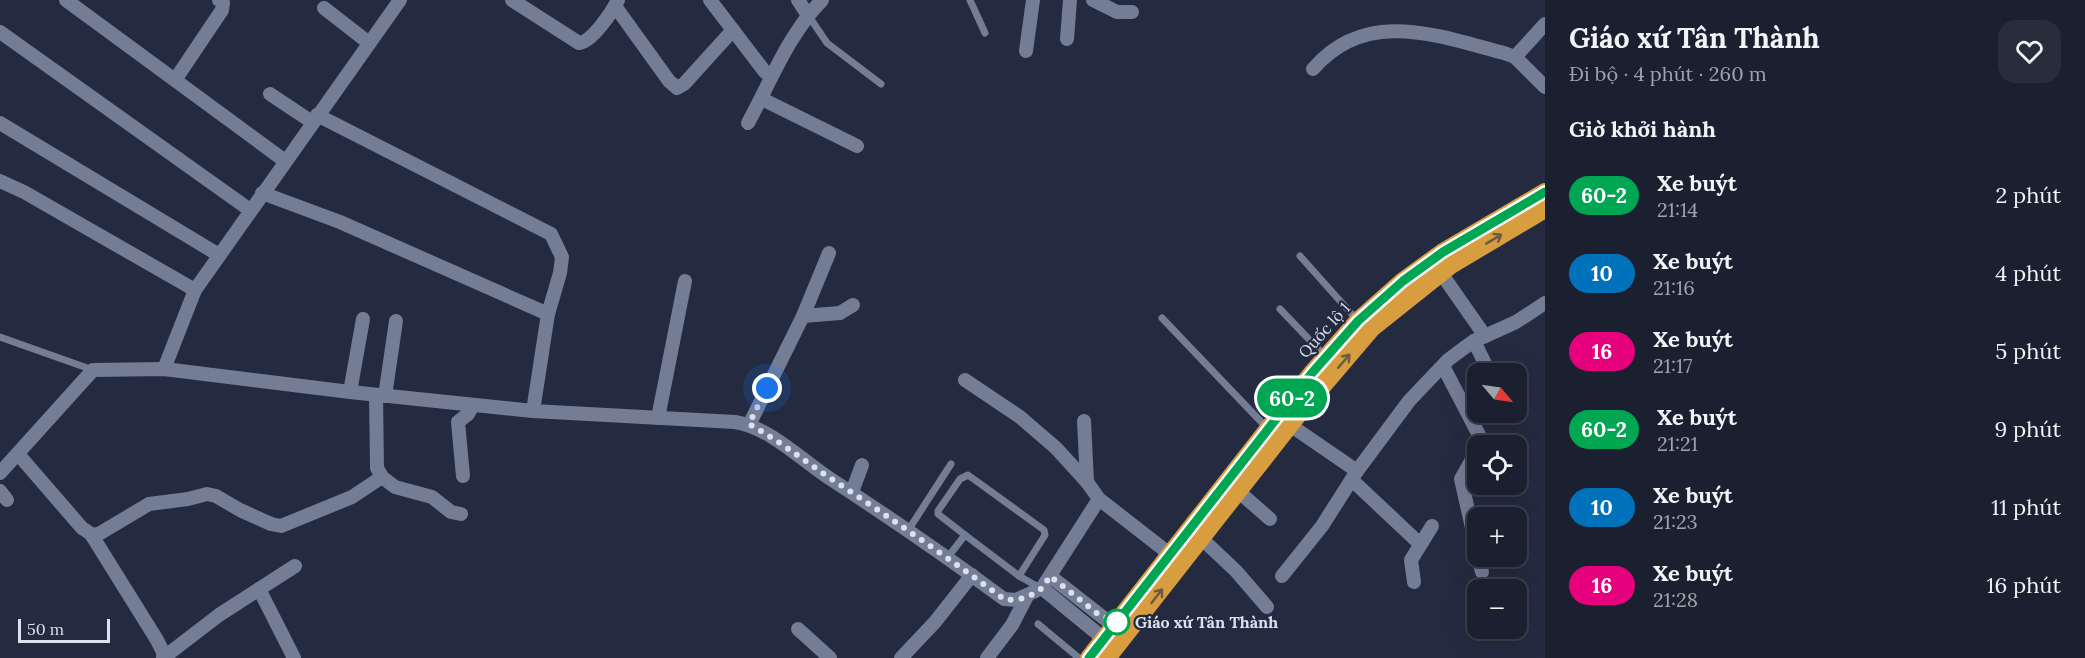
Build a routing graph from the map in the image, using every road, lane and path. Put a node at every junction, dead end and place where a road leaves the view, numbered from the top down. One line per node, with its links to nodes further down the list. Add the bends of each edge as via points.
1 (66, 0): 26 (street)
2 (219, 0): 26 (street, via 222,10)
3 (400, 0): 21 (street)
4 (512, 0): 12 (street, via 582,44)
5 (710, 0): 17 (street)
6 (798, 0): 15 (street)
7 (822, 0): 15 (street)
8 (970, 0): 19 (lane)
9 (1033, 0): 22 (street)
10 (1070, 0): 20 (street)
11 (1093, 0): 14 (street, via 1111,11)
12 (617, 3): 17 (street, via 677,88)
13 (324, 8): 21 (street)
14 (1132, 12)
15 (808, 15): 25 (street); 27 (lane, via 827,43)
16 (1545, 24): 23 (street)
17 (733, 30): 25 (street)
18 (0, 32): 40 (street)
19 (985, 33)
20 (1067, 39)
21 (369, 43): 31 (street)
22 (1026, 51)
23 (1515, 57): 24 (street, via 1397,29 1340,45); 28 (street)
24 (1313, 69)
25 (771, 76): 30 (street)
26 (175, 80): 35 (street)
27 (881, 84)
28 (1545, 87)
29 (270, 94): 31 (street)
30 (762, 99): 33 (street); 34 (street)
31 (315, 119): 35 (street); 50 (street, via 551,234 562,256)
32 (0, 123): 42 (street)
33 (748, 123)
34 (857, 146)
35 (285, 160): 38 (street)
36 (0, 181): 46 (street)
37 (1545, 192): 55 (highway, Quốc lộ 1, via 1443,252)
38 (262, 193): 40 (street); 50 (street, via 340,222)
39 (1545, 209): 44 (highway, one-way to 39)
40 (250, 210): 42 (street)
41 (829, 254): 51 (street)
42 (219, 255): 46 (street)
43 (1300, 256): 55 (lane)
44 (1441, 273): 57 (street); 71 (highway, one-way to 44, via 1372,328)
45 (685, 281): 68 (street)
46 (195, 290): 61 (street)
47 (1545, 303): 57 (street)
48 (853, 305): 51 (street, via 840,313)
49 (1280, 309): 58 (lane)
50 (548, 314): 67 (street)
51 (803, 316): 70 (street)
52 (1162, 318): 72 (lane)
53 (363, 319): 64 (street)
54 (396, 321): 65 (street)
55 (1358, 321): 58 (highway, Quốc lộ 1)
56 (0, 337): 62 (lane)
57 (1480, 339): 59 (street); 60 (street)
58 (1326, 357): 72 (highway, Quốc lộ 1)
59 (1487, 363)
60 (1443, 366): 73 (street); 79 (street, via 1408,401)
61 (164, 369): 62 (street); 64 (street)
62 (93, 370): 74 (street)
63 (965, 380): 82 (street, via 1020,417)
64 (350, 392): 65 (street)
65 (381, 395): 66 (street); 81 (street, via 377,468)
66 (473, 405): 67 (street); 80 (street, via 458,422)
67 (533, 411): 68 (street)
68 (658, 418): 70 (street)
69 (1084, 421): 82 (street)
70 (749, 424): 84 (street)
71 (1290, 425): 79 (street); 83 (highway)
72 (1268, 429): 95 (highway, Quốc lộ 1)
73 (1479, 435)
74 (18, 454): 78 (street); 91 (street)
75 (951, 464): 90 (lane)
76 (862, 465): 84 (street)
77 (1467, 468): 86 (street, via 1461,479)
78 (0, 473)
79 (1354, 475): 94 (street); 103 (street, via 1322,526)
80 (463, 476)
81 (382, 477): 87 (street, via 395,487 432,497 451,512); 91 (street, via 352,497 281,526 207,494 149,504 101,534)
82 (1087, 482): 85 (street)
83 (1238, 491): 88 (street); 93 (highway)
84 (852, 492): 90 (street)
85 (1099, 499): 95 (street); 102 (street)
86 (1467, 507)
87 (461, 514)
88 (1270, 519)
89 (1432, 526): 94 (street)
90 (909, 529): 96 (street)
91 (91, 534): 112 (street, via 157,640)
92 (965, 535): 96 (lane); 101 (lane); 101 (lane, via 938,511 960,478 968,475 1044,530 1046,535)
93 (1201, 538): 108 (street); 119 (highway, one-way to 93)
94 (1420, 544): 104 (street, via 1411,560)
95 (1171, 555): 111 (highway, Quốc lộ 1)
96 (948, 557): 100 (street)
97 (295, 567): 106 (street)
98 (1481, 567): 99 (street)
99 (1482, 572)
100 (972, 575): 107 (street, via 1004,599); 115 (street)
101 (1019, 576): 105 (lane)
102 (1050, 576): 105 (street); 111 (street)
103 (1281, 576)
104 (1414, 582)
105 (1042, 588): 107 (street); 111 (street)
106 (259, 589): 112 (street); 113 (street)
107 (1028, 596): 116 (street, via 1012,626)
108 (1267, 607)
109 (1038, 624): 117 (lane)
110 (798, 629): 114 (street)
111 (1109, 633): 118 (highway, Quốc lộ 1)
112 (163, 658)
113 (294, 658)
114 (830, 658)
115 (901, 658)
116 (987, 658)
117 (1079, 658)
118 (1089, 658)
119 (1107, 658)

